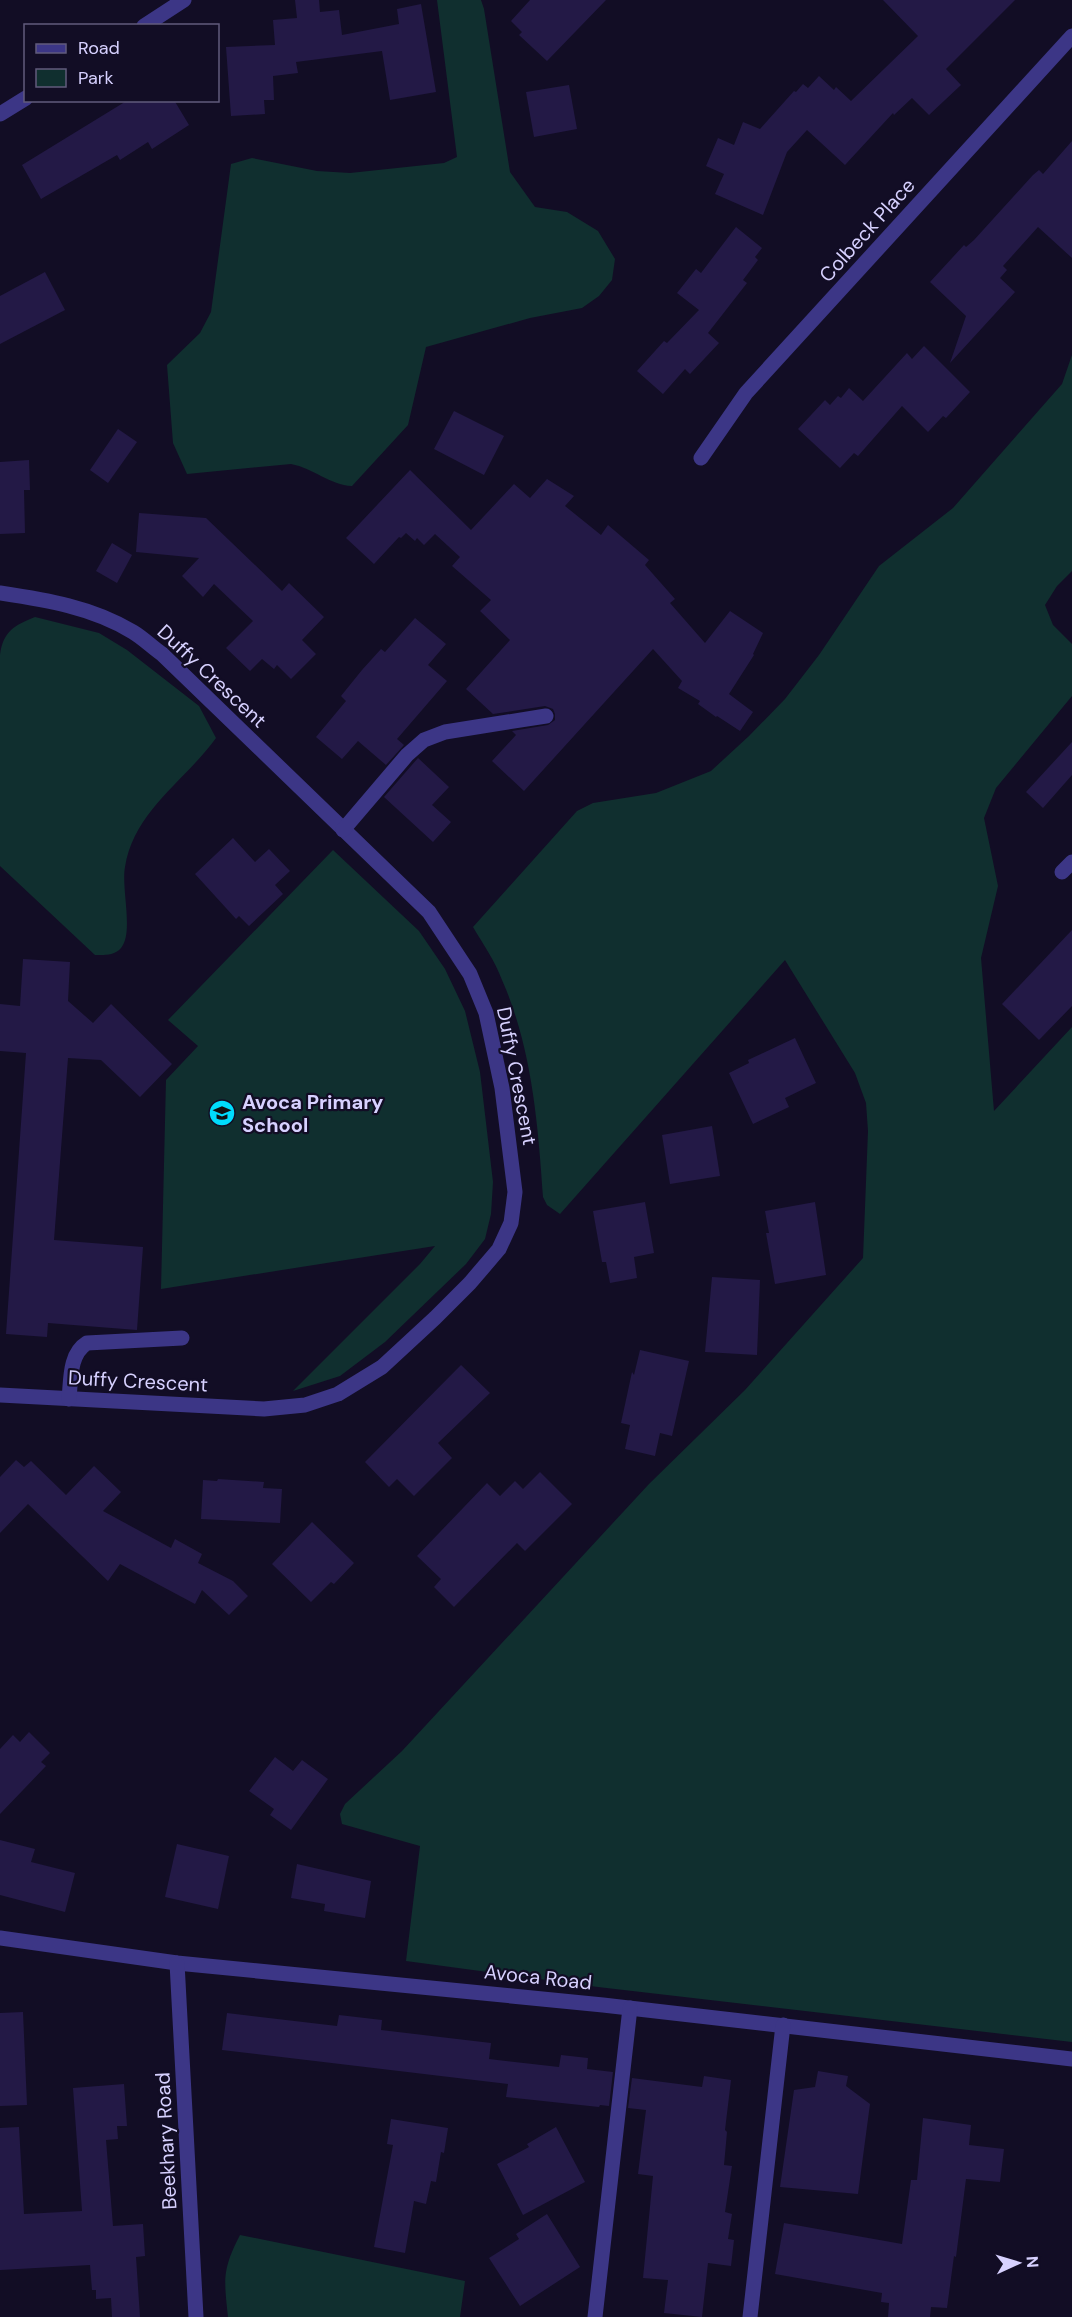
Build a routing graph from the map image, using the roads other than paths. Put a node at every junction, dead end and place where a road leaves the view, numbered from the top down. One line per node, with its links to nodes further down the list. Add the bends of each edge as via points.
1 (184, 0): 2 (street)
2 (147, 24)
3 (1072, 36): 6 (street, Colbeck Place, via 746,393)
4 (24, 99): 5 (street)
5 (0, 114)
6 (701, 458)
7 (0, 593): 9 (street, Duffy Crescent, via 57,602 102,616 133,632 162,654)
8 (546, 716): 9 (street, via 445,732 424,740)
9 (343, 830): 12 (street, Duffy Crescent, via 429,912 470,974 486,1012 502,1089 515,1192 511,1223 499,1248 470,1283 382,1366 327,1398 305,1405 264,1409)
10 (182, 1338): 12 (street, via 87,1343 77,1352 73,1363)
11 (0, 1395): 12 (street, Duffy Crescent)
12 (69, 1399)
13 (0, 1938): 14 (street, Avoca Road)
14 (177, 1963): 15 (street, Avoca Road); 18 (street, Beekhary Road)
15 (630, 2008): 16 (street, Avoca Road); 19 (street)
16 (783, 2025): 17 (street, Avoca Road); 20 (street)
17 (1072, 2058)
18 (196, 2317)
19 (595, 2317)
20 (750, 2317)

